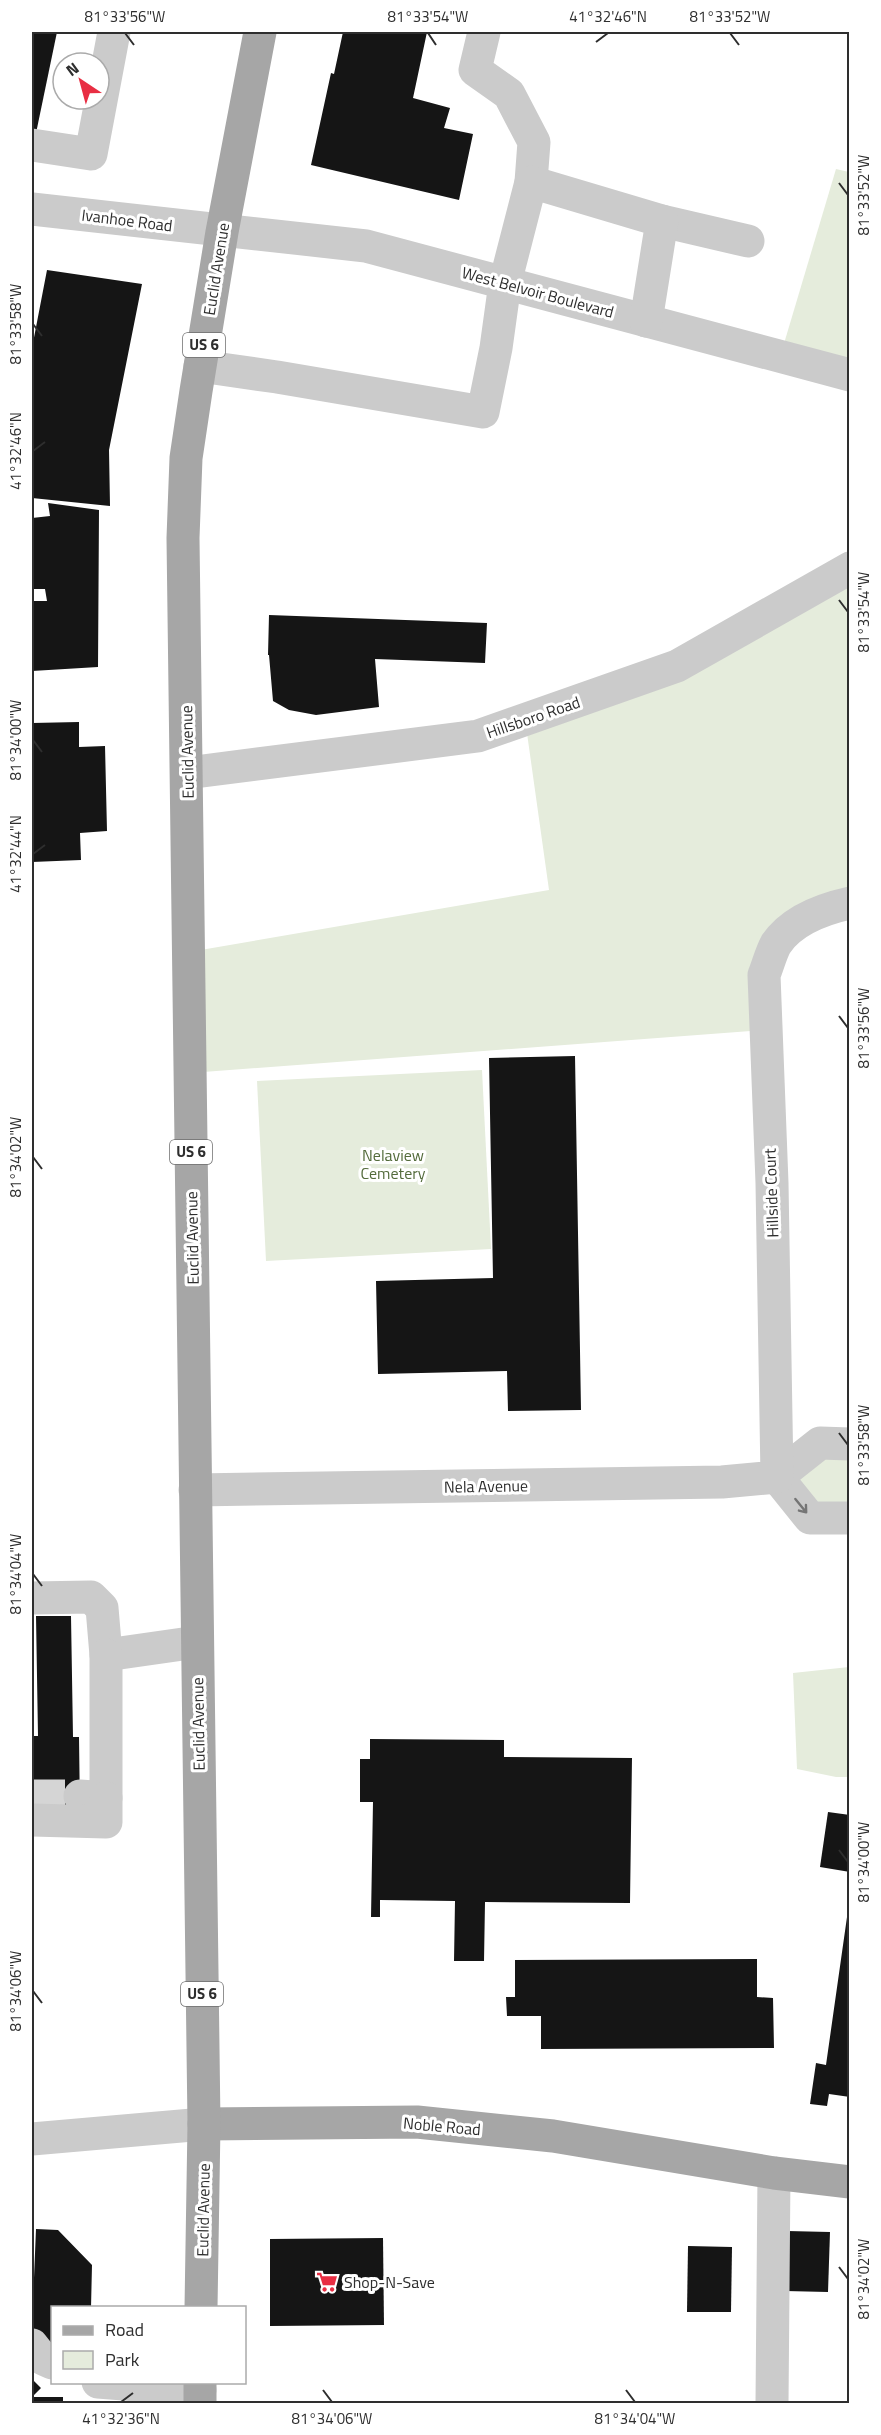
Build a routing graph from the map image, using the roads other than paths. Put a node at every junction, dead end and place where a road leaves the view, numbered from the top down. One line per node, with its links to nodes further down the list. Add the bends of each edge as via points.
1 (114, 32): 4 (street, via 91,154)
2 (260, 32): 8 (main road, Euclid Avenue / US 6)
3 (483, 32): 5 (street, via 475,70 509,94 534,142)
4 (32, 145)
5 (531, 182): 7 (street); 10 (street)
6 (32, 209): 8 (street, Ivanhoe Road)
7 (662, 220): 9 (street); 11 (street)
8 (222, 232): 10 (street, West Belvoir Boulevard, via 366,246); 12 (main road, Euclid Avenue / US 6)
9 (748, 242)
10 (505, 283): 11 (street, West Belvoir Boulevard); 12 (street, via 483,412)
11 (646, 321): 13 (street, West Belvoir Boulevard)
12 (200, 366): 15 (main road, Euclid Avenue / US 6, via 186,458 183,538)
13 (849, 375)
14 (849, 568): 15 (street, Hillsboro Road, via 677,666 478,736)
15 (188, 773): 19 (main road, Euclid Avenue / US 6)
16 (849, 903): 18 (street, Hillside Court, via 800,921 776,944 764,975)
17 (849, 1444): 18 (street, via 819,1443)
18 (777, 1477): 19 (street, Nela Avenue, via 722,1482); 20 (street, one-way to 20, via 810,1518)
19 (195, 1490): 22 (main road, Euclid Avenue / US 6)
20 (849, 1518)
21 (32, 1598): 23 (street, via 92,1597 102,1608)
22 (197, 1642): 23 (street); 25 (main road, Euclid Avenue / US 6)
23 (106, 1654): 24 (street, via 106,1737 93,1797 106,1822)
24 (32, 1820)
25 (204, 2124): 26 (street, Noble Road); 27 (main road, Noble Road, via 417,2122 553,2136); 29 (main road, Euclid Avenue / US 6)
26 (32, 2139)
27 (774, 2173): 28 (main road, Noble Road); 34 (street)
28 (849, 2182)
29 (201, 2306)
30 (32, 2345): 31 (street)
31 (51, 2363)
32 (118, 2384): 33 (street)
33 (200, 2392)
34 (772, 2403)

